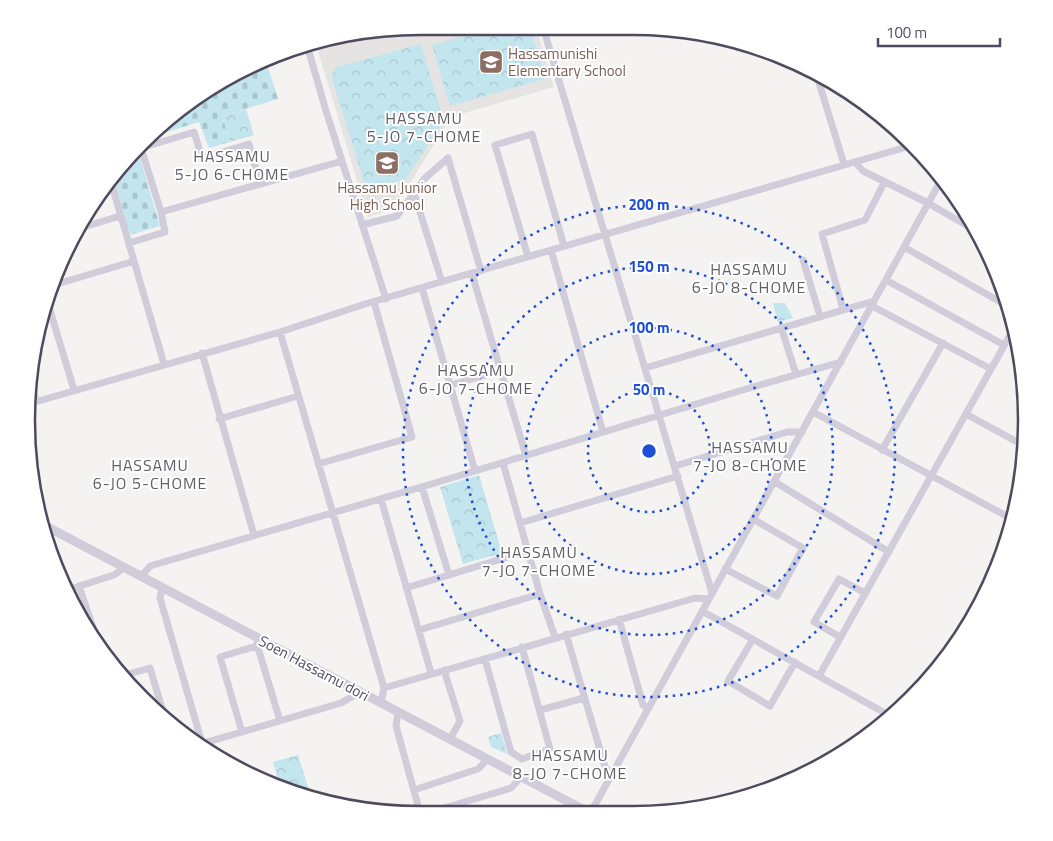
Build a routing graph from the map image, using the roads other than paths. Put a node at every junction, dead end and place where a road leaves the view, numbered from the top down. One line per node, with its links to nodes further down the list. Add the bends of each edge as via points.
1 (545, 35): 21 (street)
2 (309, 52): 7 (street)
3 (819, 84): 9 (street)
4 (151, 145): 11 (street, via 194,132 202,158 249,144)
5 (905, 148): 8 (street)
6 (143, 154): 16 (street)
7 (342, 160): 11 (street); 20 (street)
8 (855, 162): 9 (street); 10 (street, via 863,171)
9 (844, 164): 21 (street)
10 (884, 183): 15 (street); 39 (street, via 865,220 822,234)
11 (260, 184): 16 (street)
12 (938, 186): 15 (street)
13 (113, 189): 17 (street)
14 (414, 193): 20 (street, via 397,216); 29 (street, via 424,179 448,158); 32 (street)
15 (928, 203): 18 (street); 24 (street)
16 (161, 212): 22 (street, via 165,232)
17 (120, 216): 19 (street); 22 (street)
18 (963, 223)
19 (88, 226)
20 (362, 226): 35 (street)
21 (606, 235): 23 (street); 50 (street)
22 (129, 243): 28 (street)
23 (564, 246): 25 (street); 26 (street, via 532,134 495,145)
24 (904, 247): 31 (street); 36 (street)
25 (551, 250): 26 (street); 62 (street)
26 (528, 257): 29 (street)
27 (803, 260): 41 (street)
28 (134, 261): 33 (street); 49 (street)
29 (481, 271): 30 (street)
30 (472, 274): 32 (street); 52 (street)
31 (886, 280): 38 (street); 46 (street)
32 (442, 282): 34 (street)
33 (60, 283)
34 (422, 288): 35 (street); 54 (street)
35 (386, 298): 37 (street)
36 (999, 301)
37 (374, 302): 43 (street); 68 (street, via 412,437)
38 (873, 303): 39 (street); 45 (street); 48 (street)
39 (844, 309): 41 (street)
40 (51, 311): 55 (street)
41 (820, 316): 42 (street)
42 (782, 327): 50 (street); 53 (street)
43 (280, 332): 47 (street); 56 (street)
44 (1009, 337): 46 (street)
45 (943, 343): 51 (street); 65 (street)
46 (1004, 345): 51 (street)
47 (202, 353): 49 (street); 61 (street)
48 (841, 362): 53 (street); 58 (street)
49 (164, 364): 55 (street)
50 (645, 368): 60 (street)
51 (991, 369): 59 (street)
52 (500, 371): 54 (street); 66 (street)
53 (796, 374): 60 (street)
54 (450, 385): 70 (street)
55 (74, 390): 57 (street)
56 (298, 396): 61 (street); 68 (street)
57 (36, 401)
58 (813, 412): 63 (street); 65 (street)
59 (966, 414): 64 (street); 71 (street)
60 (659, 415): 62 (street); 69 (street)
61 (219, 419): 81 (street)
62 (602, 432): 66 (street)
63 (802, 432): 69 (street, via 787,432); 73 (street)
64 (1017, 442)
65 (882, 450): 71 (street)
66 (526, 456): 67 (street)
67 (503, 463): 70 (street); 79 (street)
68 (318, 464): 76 (street)
69 (675, 466): 72 (street)
70 (476, 471): 74 (street)
71 (931, 474): 77 (street); 83 (street)
72 (678, 476): 79 (street); 94 (street)
73 (774, 482): 78 (street); 83 (street)
74 (422, 487): 75 (street); 86 (street)
75 (381, 499): 76 (street); 91 (street)
76 (333, 512): 81 (street); 111 (street)
77 (1006, 516)
78 (753, 519): 85 (street); 85 (street, via 803,548 777,596)
79 (520, 523): 82 (street)
80 (51, 529): 84 (street, Soen Hassamu dori)
81 (254, 535): 87 (street, via 150,566)
82 (528, 551): 86 (street); 93 (street)
83 (888, 552): 92 (street)
84 (124, 568): 87 (street, Soen Hassamu dori); 88 (street, via 114,575)
85 (725, 569): 94 (street)
86 (448, 575): 91 (street)
87 (141, 577): 90 (street, Soen Hassamu dori)
88 (79, 586): 89 (street); 96 (street)
89 (73, 588)
90 (162, 588): 103 (street, Soen Hassamu dori); 122 (street, via 160,598)
91 (406, 588): 98 (street)
92 (865, 593): 101 (street); 101 (street, via 839,579 814,622)
93 (540, 594): 98 (street); 100 (street)
94 (710, 596): 95 (street); 97 (street)
95 (702, 611): 102 (street); 116 (street)
96 (90, 618)
97 (619, 619): 99 (street); 116 (street, via 643,705)
98 (419, 630): 109 (street)
99 (566, 634): 100 (street); 113 (street)
100 (554, 637): 104 (street)
101 (840, 637): 110 (street)
102 (752, 639): 106 (street); 106 (street, via 728,681 770,706)
103 (257, 642): 112 (street, Soen Hassamu dori); 120 (street); 121 (street, via 220,657)
104 (522, 647): 105 (street); 117 (street)
105 (485, 659): 107 (street); 117 (street, via 511,752 522,759 550,749)
106 (794, 662): 110 (street)
107 (444, 670): 109 (street); 123 (street, via 460,721)
108 (130, 674): 115 (street, via 150,668)
109 (431, 674): 111 (street)
110 (819, 676): 119 (street)
111 (384, 688): 114 (street)
112 (360, 692): 114 (street, Soen Hassamu dori); 120 (street, via 341,703)
113 (584, 698): 117 (street); 126 (street, via 604,767)
114 (381, 703): 118 (street, Soen Hassamu dori)
115 (160, 704)
116 (648, 708): 126 (street)
117 (540, 710)
118 (398, 712): 123 (street, Soen Hassamu dori); 128 (street, via 396,726)
119 (884, 712)
120 (280, 721): 121 (street)
121 (242, 732): 124 (street)
122 (197, 735)
123 (450, 739): 125 (street, Soen Hassamu dori)
124 (207, 742)
125 (488, 760): 127 (street, Soen Hassamu dori); 128 (street, via 478,769)
126 (612, 774): 132 (street)
127 (521, 777): 130 (street, via 511,788); 131 (street, Soen Hassamu dori)
128 (414, 790): 129 (street)
129 (418, 806)
130 (451, 806)
131 (578, 806)
132 (593, 806)

